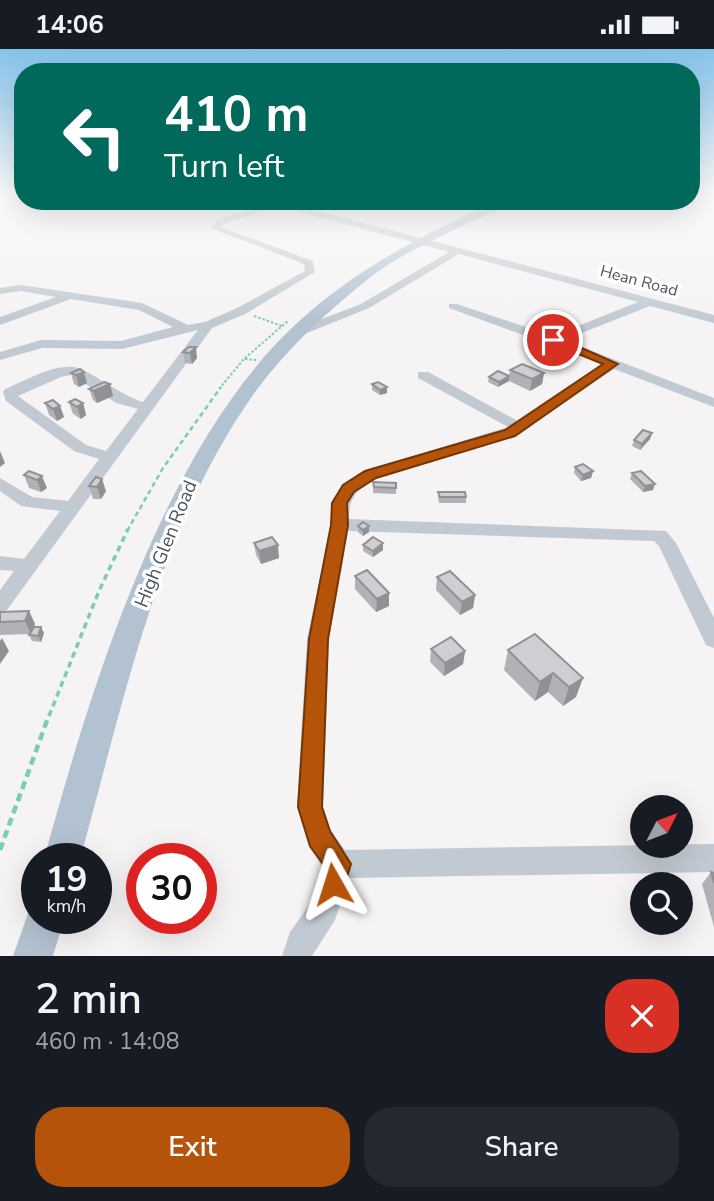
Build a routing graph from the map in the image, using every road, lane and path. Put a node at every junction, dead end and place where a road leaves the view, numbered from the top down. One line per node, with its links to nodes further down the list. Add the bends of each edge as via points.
1 (239, 236): 10 (street, via 303,260 309,263 310,272)
2 (405, 236): 4 (street, Hean Road)
3 (433, 236): 4 (main road, High Glen Road)
4 (423, 241): 5 (street, Hean Road); 15 (main road, High Glen Road, via 366,274)
5 (458, 251): 8 (street, Hean Road); 15 (street, via 365,306)
6 (0, 291): 7 (street, via 21,288)
7 (69, 296): 12 (street); 14 (street, via 142,307)
8 (652, 301): 11 (street, Hean Road); 16 (street)
9 (453, 306): 16 (street)
10 (241, 311): 13 (street); 18 (path, via 282,326)
11 (714, 319)
12 (0, 321)
13 (208, 325): 14 (street); 23 (street)
14 (185, 328): 17 (street, via 122,345 41,344)
15 (297, 333): 19 (main road, High Glen Road)
16 (553, 340): 20 (street)
17 (0, 356)
18 (244, 359): 19 (path); 34 (path, via 216,389 170,455 123,543 68,664)
19 (269, 362): 33 (main road, High Glen Road, via 216,434 177,506 125,650)
20 (612, 364): 22 (street); 24 (street)
21 (423, 375): 24 (street)
22 (714, 403)
23 (146, 407): 25 (street); 25 (street, via 121,400 73,371 10,393 80,448)
24 (519, 427): 28 (street, via 358,480 340,503)
25 (108, 457): 27 (street)
26 (0, 483): 27 (street, via 27,502)
27 (70, 507): 30 (street)
28 (340, 525): 32 (street, via 659,535); 36 (street, via 318,639 310,807 319,837)
29 (0, 563): 30 (street)
30 (26, 566): 31 (street)
31 (0, 605)
32 (714, 639)
33 (67, 843)
34 (0, 850)
35 (714, 858): 36 (street)
36 (338, 864): 39 (street, via 328,904 298,947)
37 (40, 934): 38 (main road)
38 (33, 956)
39 (298, 956)

